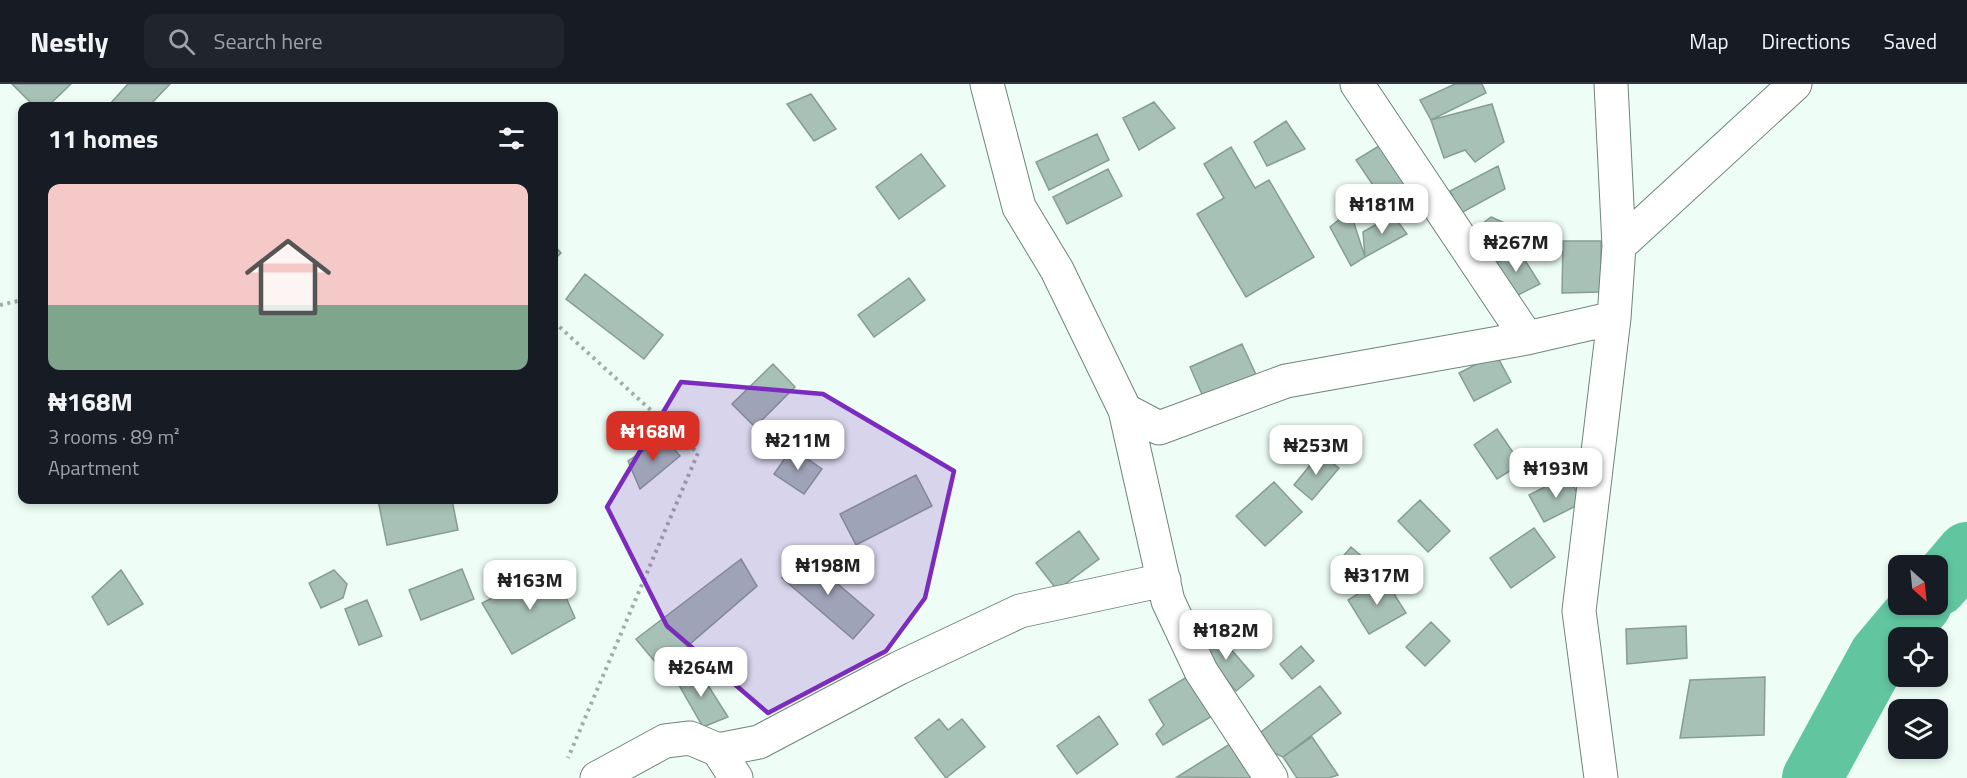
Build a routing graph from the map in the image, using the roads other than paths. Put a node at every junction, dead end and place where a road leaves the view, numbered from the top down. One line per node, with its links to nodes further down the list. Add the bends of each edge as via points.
1 (987, 84): 8 (street, via 1019,207 1057,270)
2 (1357, 84): 7 (street)
3 (1611, 84): 5 (street)
4 (1795, 84): 5 (street)
5 (1619, 246): 6 (street)
6 (1614, 318): 7 (street); 14 (street, via 1580,611)
7 (1527, 338): 8 (street, via 1286,381 1159,428)
8 (1125, 410): 9 (street)
9 (1164, 580): 10 (street, via 1020,611 899,668 759,742); 13 (street, via 1168,601 1200,671)
10 (718, 750): 11 (street, via 690,738 665,741); 12 (street)
11 (597, 778)
12 (736, 778)
13 (1272, 778)
14 (1601, 778)

